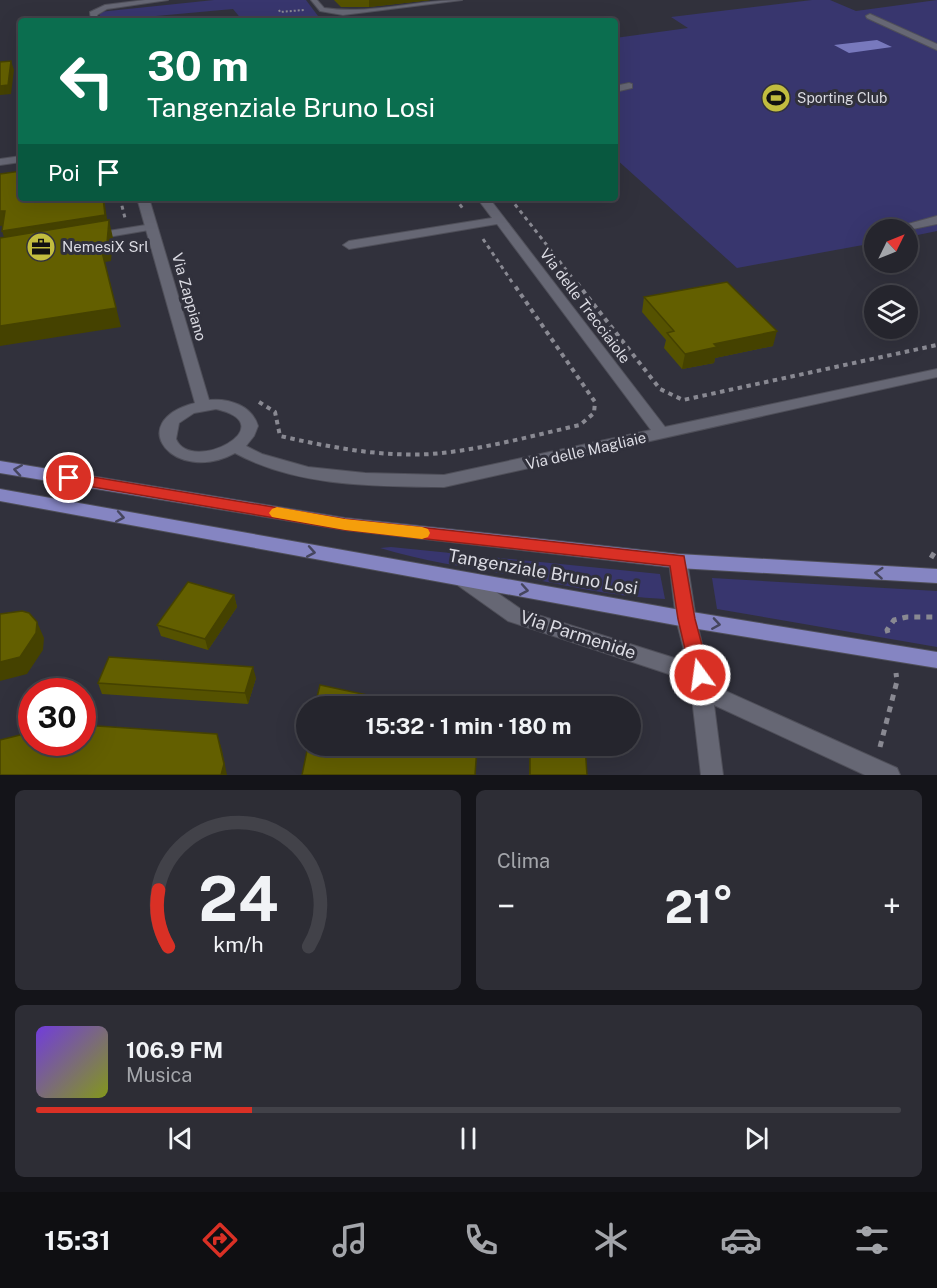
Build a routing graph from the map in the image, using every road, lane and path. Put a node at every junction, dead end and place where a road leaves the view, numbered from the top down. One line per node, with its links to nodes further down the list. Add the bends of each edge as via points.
1 (164, 0): 7 (street, via 105,7 93,14)
2 (314, 0): 4 (lane)
3 (459, 0): 4 (lane, via 343,13)
4 (320, 8): 5 (path)
5 (279, 10)
6 (870, 16): 8 (street)
7 (94, 18)
8 (937, 47)
9 (629, 86): 10 (street)
10 (618, 88)
11 (18, 159): 12 (street)
12 (0, 162)
13 (121, 201): 20 (path)
14 (144, 201): 23 (street, Via Zappiano)
15 (457, 201): 21 (path)
16 (489, 201): 18 (street, Via delle Trecciaiole)
17 (512, 201): 26 (path, via 660,388 683,400)
18 (499, 220): 21 (street); 30 (street, Via delle Trecciaiole)
19 (937, 220): 22 (street)
20 (126, 223)
21 (473, 224): 25 (street); 28 (path, via 595,402 594,413 580,425 449,452 334,448 280,436 275,412)
22 (918, 224)
23 (152, 227): 24 (lane); 29 (street, Via Zappiano)
24 (84, 238)
25 (349, 245)
26 (937, 345)
27 (937, 373): 30 (street, Via delle Magliaie)
28 (252, 398)
29 (203, 405): 31 (street, via 228,405 246,414 250,431); 31 (street, via 171,422 166,438 169,446 198,458)
30 (662, 434): 31 (street, Via delle Magliaie, via 444,481 292,469 252,458)
31 (236, 447)
32 (0, 467): 34 (main road, Tangenziale Bruno Losi, one-way to 32, via 345,524)
33 (0, 495): 36 (main road, Tangenziale Bruno Losi, one-way to 36)
34 (678, 561): 35 (main road, Tangenziale Bruno Losi, one-way to 34); 38 (street)
35 (937, 576)
36 (463, 579): 38 (main road, Tangenziale Bruno Losi, one-way to 38); 41 (street, Via Parmenide, via 515,616)
37 (937, 617): 39 (path, via 894,620 887,630)
38 (686, 619): 39 (main road, Tangenziale Bruno Losi, one-way to 39); 41 (street)
39 (891, 652): 40 (main road, Tangenziale Bruno Losi); 42 (path, via 897,681)
40 (937, 660)
41 (701, 682): 42 (street, Via Parmenide); 43 (street)
42 (881, 772)
43 (712, 775)

